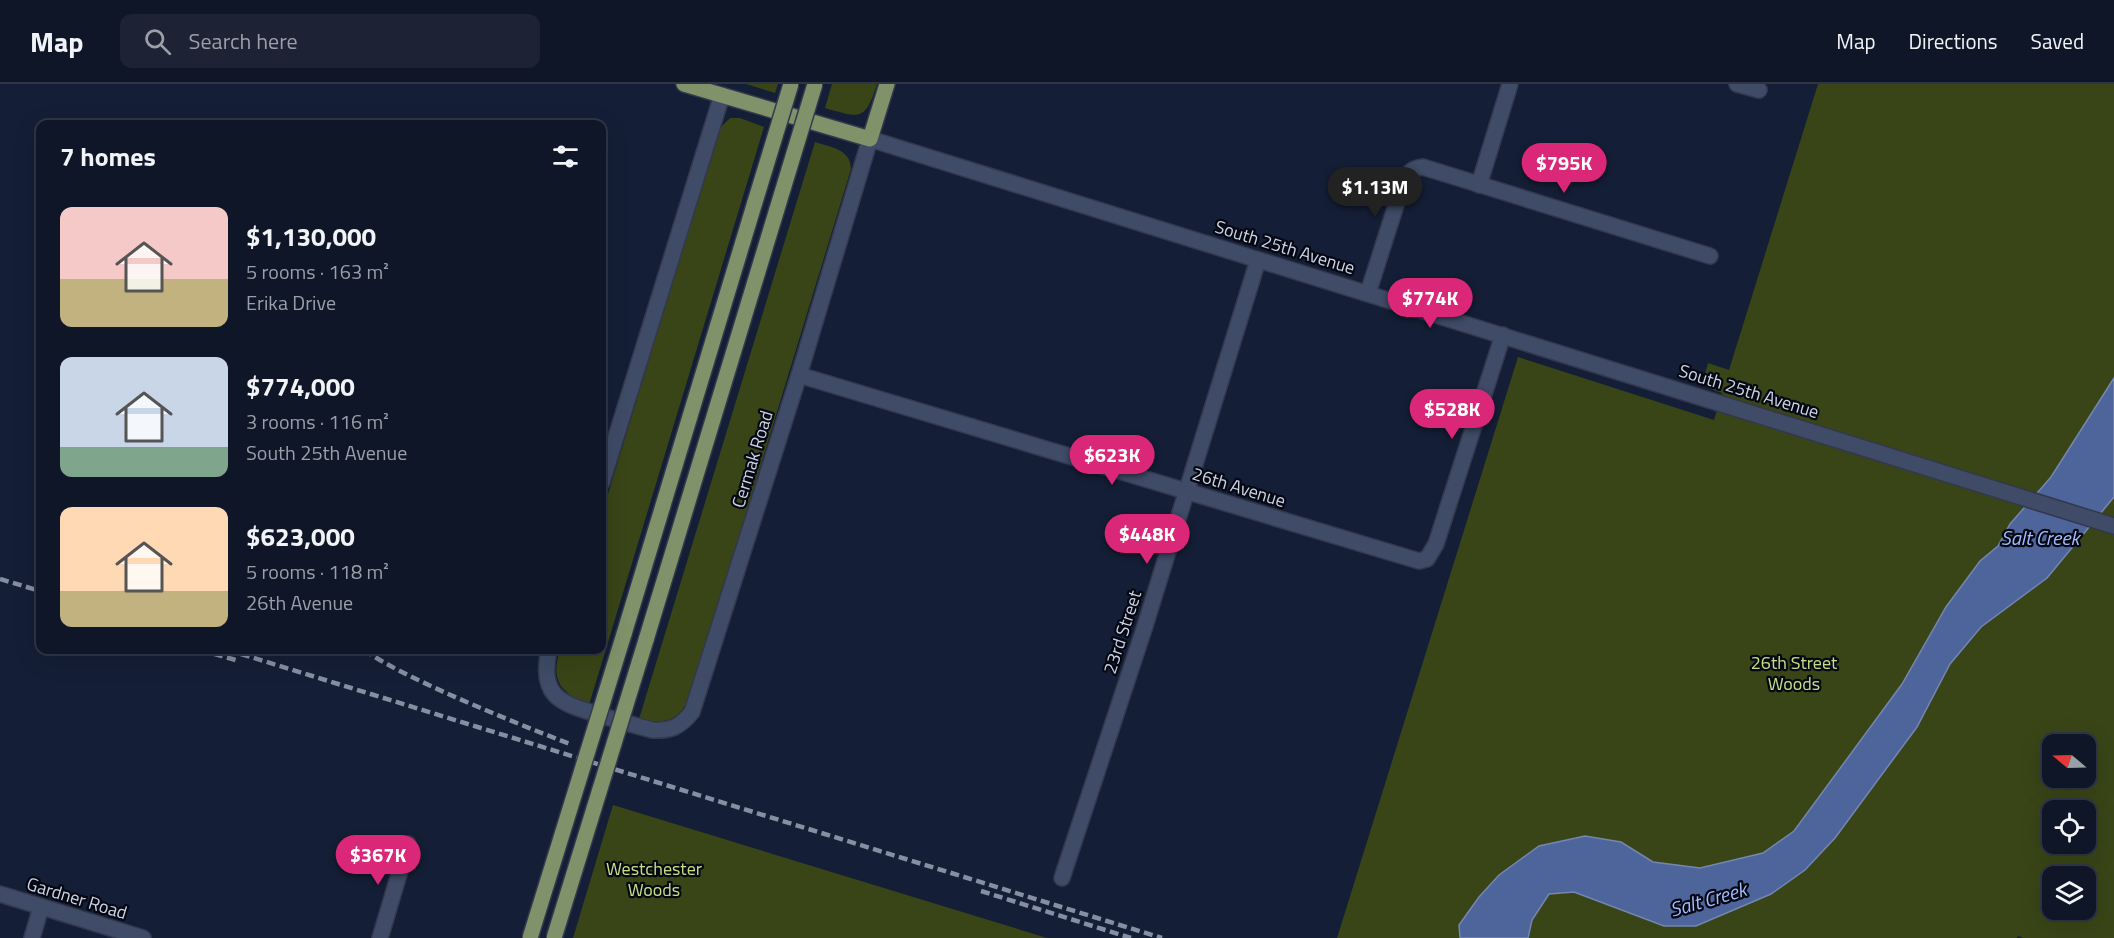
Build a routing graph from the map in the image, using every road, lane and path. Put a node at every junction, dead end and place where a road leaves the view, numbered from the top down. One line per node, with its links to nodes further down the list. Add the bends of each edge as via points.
1 (684, 84): 7 (main road, South 25th Avenue)
2 (791, 84): 27 (main road, bridge)
3 (815, 84): 28 (main road, bridge)
4 (887, 84): 9 (main road)
5 (1510, 84): 10 (street)
6 (1737, 84): 8 (street)
7 (723, 90): 9 (main road, South 25th Avenue); 16 (street)
8 (1759, 90)
9 (870, 140): 12 (street, South 25th Avenue); 15 (street, Cermak Road)
10 (1479, 184): 11 (street); 13 (street, via 1422,167 1408,173)
11 (1710, 256)
12 (1257, 260): 13 (street, South 25th Avenue); 17 (street, 23rd Street)
13 (1368, 293): 14 (street, South 25th Avenue)
14 (1503, 335): 17 (street, 26th Avenue, via 1436,544 1427,559 1409,559); 18 (street, South 25th Avenue)
15 (799, 375): 17 (street, 26th Avenue); 19 (street, Cermak Road, via 698,701 686,720 677,728 652,730 567,706 554,694 546,677)
16 (606, 469)
17 (1186, 491): 21 (street, 23rd Street)
18 (2114, 526)
19 (549, 654)
20 (408, 844): 26 (street)
21 (1062, 878)
22 (0, 894): 23 (street, Gardner Road)
23 (41, 907): 24 (street); 25 (street, Gardner Road)
24 (32, 938)
25 (143, 938)
26 (380, 938)
27 (531, 938)
28 (554, 938)

